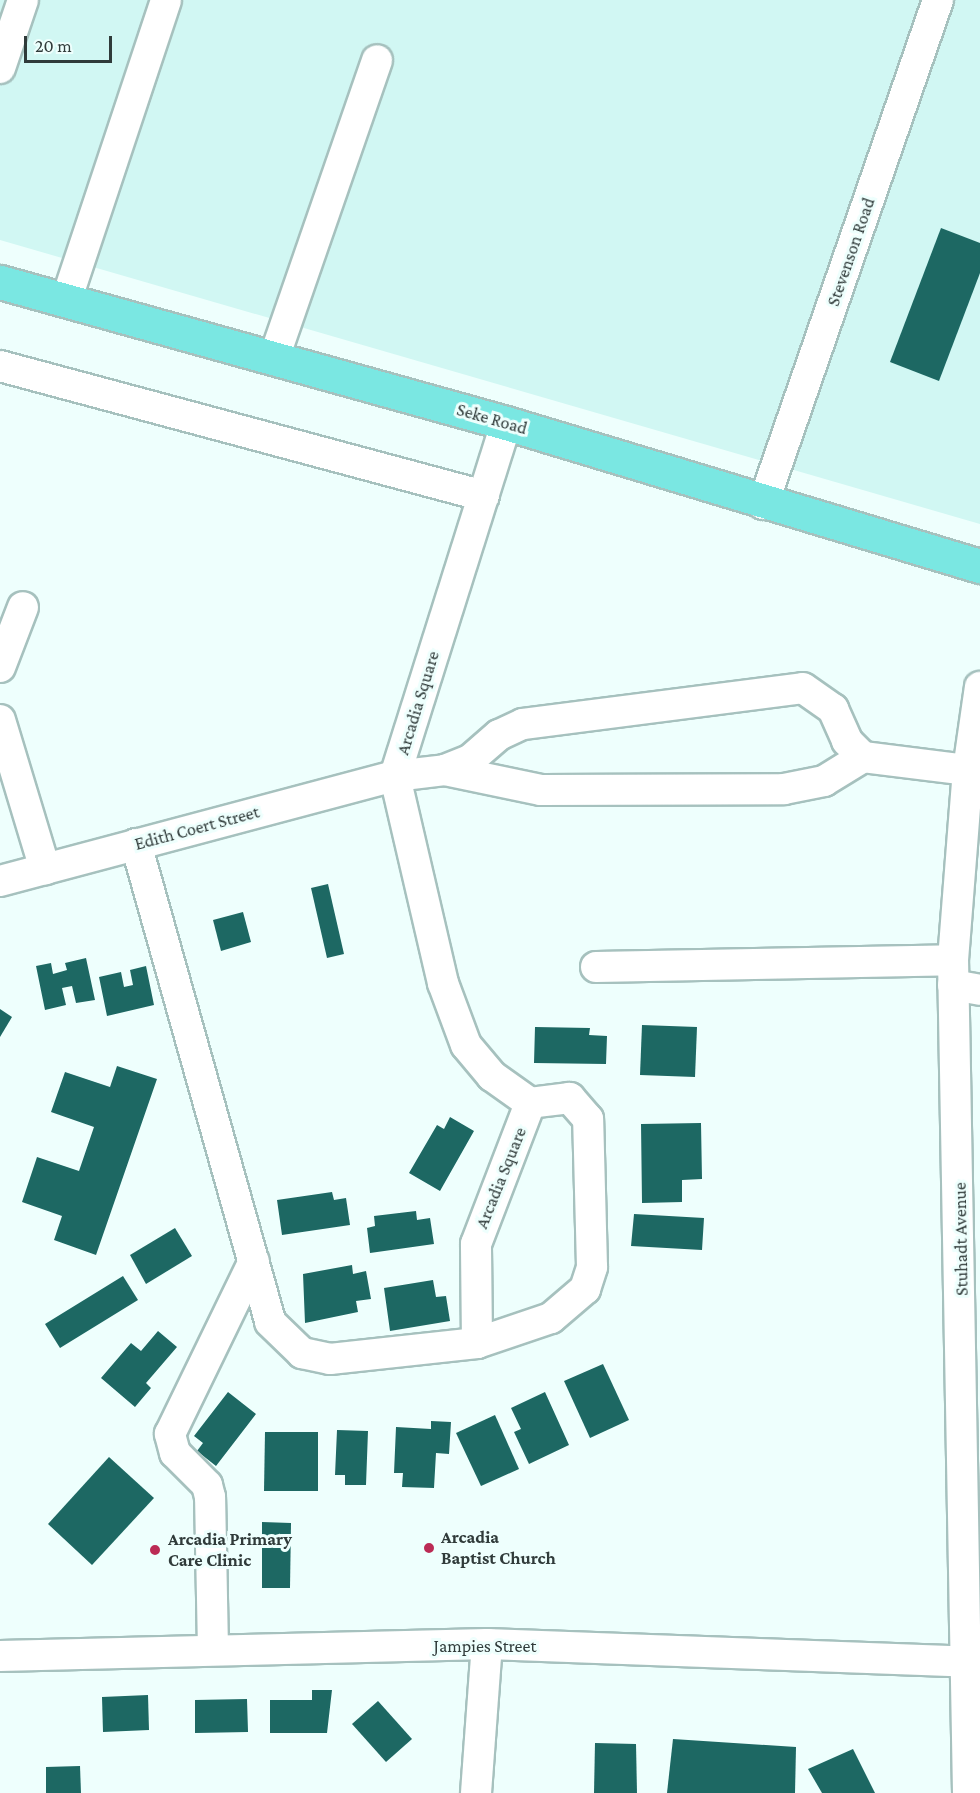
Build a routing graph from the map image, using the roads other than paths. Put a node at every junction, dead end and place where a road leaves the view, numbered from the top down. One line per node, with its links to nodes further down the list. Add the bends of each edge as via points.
1 (23, 0): 5 (street)
2 (166, 0): 7 (street)
3 (938, 0): 12 (street, Stevenson Road)
4 (377, 60): 8 (street)
5 (0, 68)
6 (0, 282): 7 (main road, Seke Road)
7 (66, 301): 8 (main road, Seke Road)
8 (274, 358): 10 (main road, Seke Road)
9 (0, 366): 11 (street)
10 (506, 423): 11 (street, Arcadia Square); 12 (main road, Seke Road)
11 (484, 496): 21 (street, Arcadia Square)
12 (763, 504): 13 (main road, Seke Road)
13 (980, 566)
14 (23, 607): 15 (street)
15 (0, 667)
16 (979, 693): 20 (street, Stuhadt Avenue)
17 (0, 720): 23 (street)
18 (863, 757): 19 (street, via 824,781 784,789 541,790 510,788); 19 (street, via 848,741 833,709 803,688 523,724 500,735 470,760); 20 (street)
19 (445, 770): 21 (street, Edith Coert Street)
20 (968, 770): 26 (street, Stuhadt Avenue)
21 (395, 776): 22 (street, Edith Coert Street); 27 (street, Arcadia Square, via 443,983 466,1045 492,1076)
22 (136, 844): 23 (street, Edith Coert Street); 28 (street)
23 (45, 869): 24 (street, Edith Coert Street)
24 (0, 881)
25 (596, 967): 26 (street)
26 (962, 978): 33 (street, Stuhadt Avenue)
27 (530, 1103): 29 (street, Arcadia Square, via 476,1244); 29 (street, via 570,1098 588,1119 592,1267 585,1289 551,1318)
28 (254, 1262): 29 (street, via 270,1322 302,1353 330,1359); 31 (street, via 170,1434 175,1453 207,1485 210,1497)
29 (477, 1343)
30 (487, 1644): 31 (street, Jampies Street); 33 (street, Jampies Street); 34 (street)
31 (213, 1650): 32 (street, Jampies Street)
32 (0, 1656)
33 (969, 1662): 35 (street, Stuhadt Avenue)
34 (476, 1793)
35 (968, 1793)

